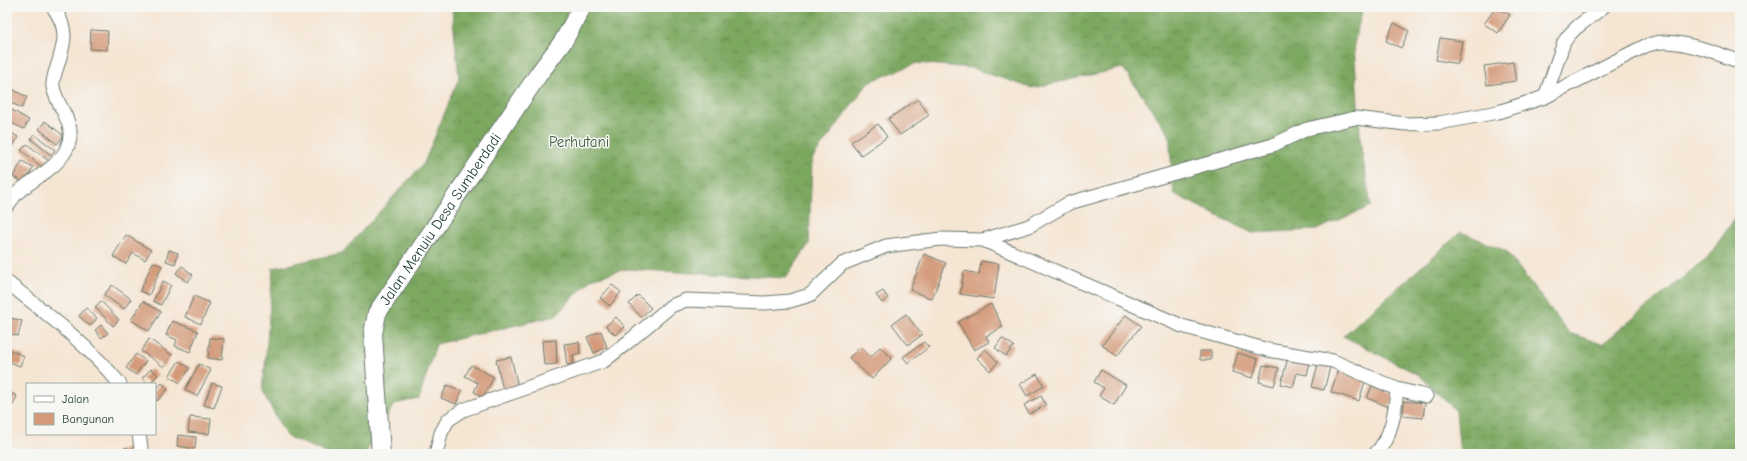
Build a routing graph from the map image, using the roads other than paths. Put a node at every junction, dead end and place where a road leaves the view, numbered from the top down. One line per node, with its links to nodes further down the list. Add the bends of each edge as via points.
1 (53, 7): 6 (street, via 64,26 65,41 53,86 58,102 69,120 71,133 66,150 49,170 16,194)
2 (582, 7): 14 (street, Jalan Menuiu Desa Sumberdadi, via 564,40 377,312 373,334)
3 (1603, 7): 5 (street, via 1564,42)
4 (1740, 62): 5 (street, via 1705,50 1665,41 1658,42 1645,46)
5 (1545, 97): 7 (street, via 1498,112 1439,123 1406,124 1355,118 1307,129 1273,145 1069,203 1028,226)
6 (7, 206)
7 (983, 240): 10 (street, via 1182,326 1268,350 1333,361); 15 (street, via 941,239 886,246 842,264 810,295 790,301 766,303 686,300 671,306 604,361 463,410 448,420)
8 (7, 282): 9 (street, via 86,347)
9 (119, 383)
10 (1397, 389): 11 (street); 16 (street, via 1393,420 1382,447)
11 (1426, 396)
12 (139, 435): 13 (street)
13 (142, 454)
14 (381, 454)
15 (436, 454)
16 (1375, 454)

